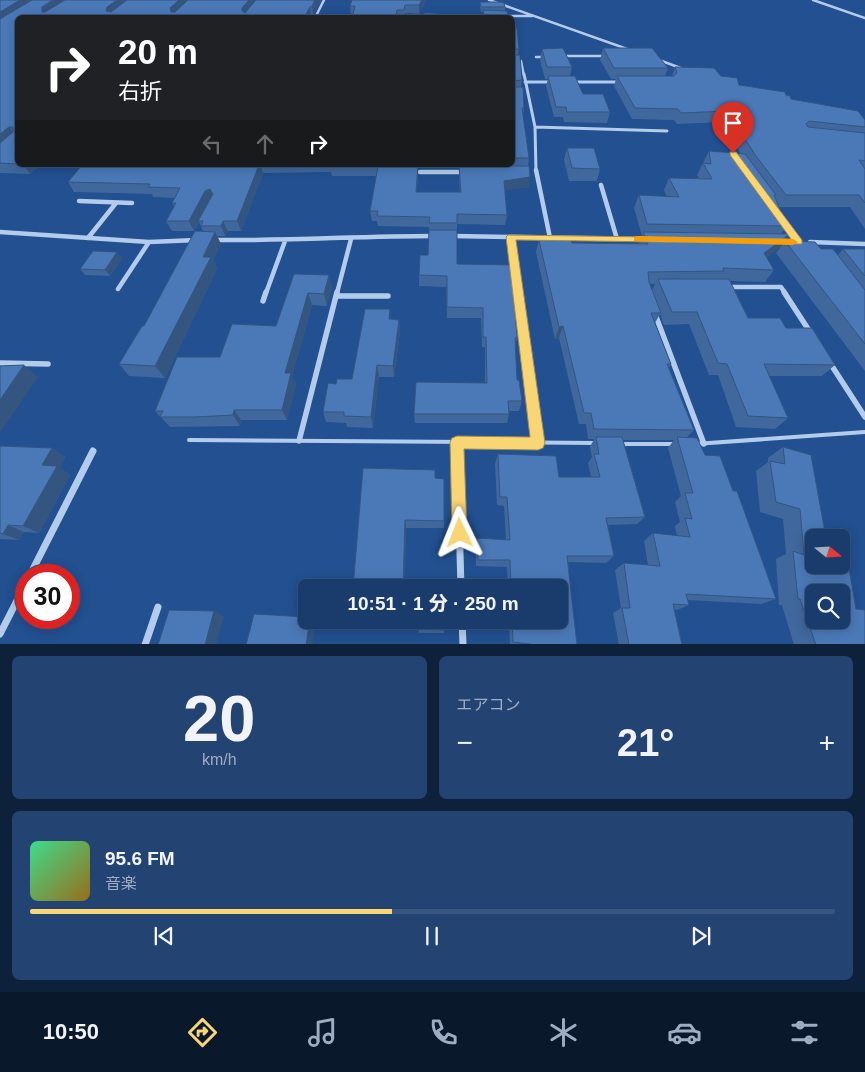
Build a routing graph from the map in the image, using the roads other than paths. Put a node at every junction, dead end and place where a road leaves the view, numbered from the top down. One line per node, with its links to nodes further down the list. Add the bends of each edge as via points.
1 (324, 0): 4 (street)
2 (489, 0): 6 (street)
3 (813, 0): 7 (street)
4 (316, 15)
5 (515, 16): 6 (street)
6 (537, 16): 8 (street)
7 (865, 18)
8 (635, 52)
9 (615, 56): 10 (street)
10 (536, 57)
11 (515, 61): 14 (street, via 521,61)
12 (660, 67): 13 (street, via 656,59)
13 (694, 72)
14 (525, 82): 15 (street); 19 (street)
15 (554, 82)
16 (564, 82): 17 (street)
17 (631, 82)
18 (520, 93): 19 (street)
19 (527, 93): 20 (street)
20 (535, 128): 21 (street); 25 (street)
21 (667, 131)
22 (420, 172): 23 (street)
23 (468, 172)
24 (526, 172): 25 (street)
25 (536, 172): 36 (street)
26 (601, 184): 37 (street)
27 (79, 201): 28 (street)
28 (116, 203): 29 (street); 34 (street)
29 (132, 203)
30 (777, 212): 43 (street)
31 (0, 232): 34 (street)
32 (198, 233): 39 (street)
33 (511, 237): 35 (street); 36 (street); 62 (street)
34 (88, 238): 41 (street)
35 (351, 238): 40 (street); 49 (street)
36 (550, 238): 37 (street)
37 (617, 239): 38 (street)
38 (655, 239)
39 (194, 240): 40 (street); 41 (street)
40 (285, 241): 51 (street)
41 (149, 242): 48 (street)
42 (790, 242): 43 (street)
43 (799, 242): 44 (street)
44 (814, 242): 45 (street); 46 (street)
45 (865, 244)
46 (820, 250)
47 (723, 287): 53 (street, via 781,287)
48 (118, 289)
49 (337, 296): 50 (street); 60 (street)
50 (388, 296)
51 (264, 301)
52 (652, 305): 67 (street)
53 (813, 336)
54 (828, 360): 57 (street)
55 (0, 363): 56 (street)
56 (48, 364)
57 (865, 417)
58 (865, 432): 67 (lane)
59 (189, 440): 60 (lane)
60 (299, 441): 61 (lane)
61 (457, 442): 62 (lane); 70 (street)
62 (538, 443): 63 (lane)
63 (604, 444)
64 (614, 444): 65 (lane)
65 (680, 444)
66 (690, 444): 67 (lane)
67 (704, 444)
68 (93, 451): 69 (street)
69 (36, 564)
70 (461, 579)
71 (15, 605): 74 (street)
72 (158, 607): 75 (street)
73 (462, 629): 76 (street)
74 (0, 634)
75 (145, 644)
76 (463, 644)

